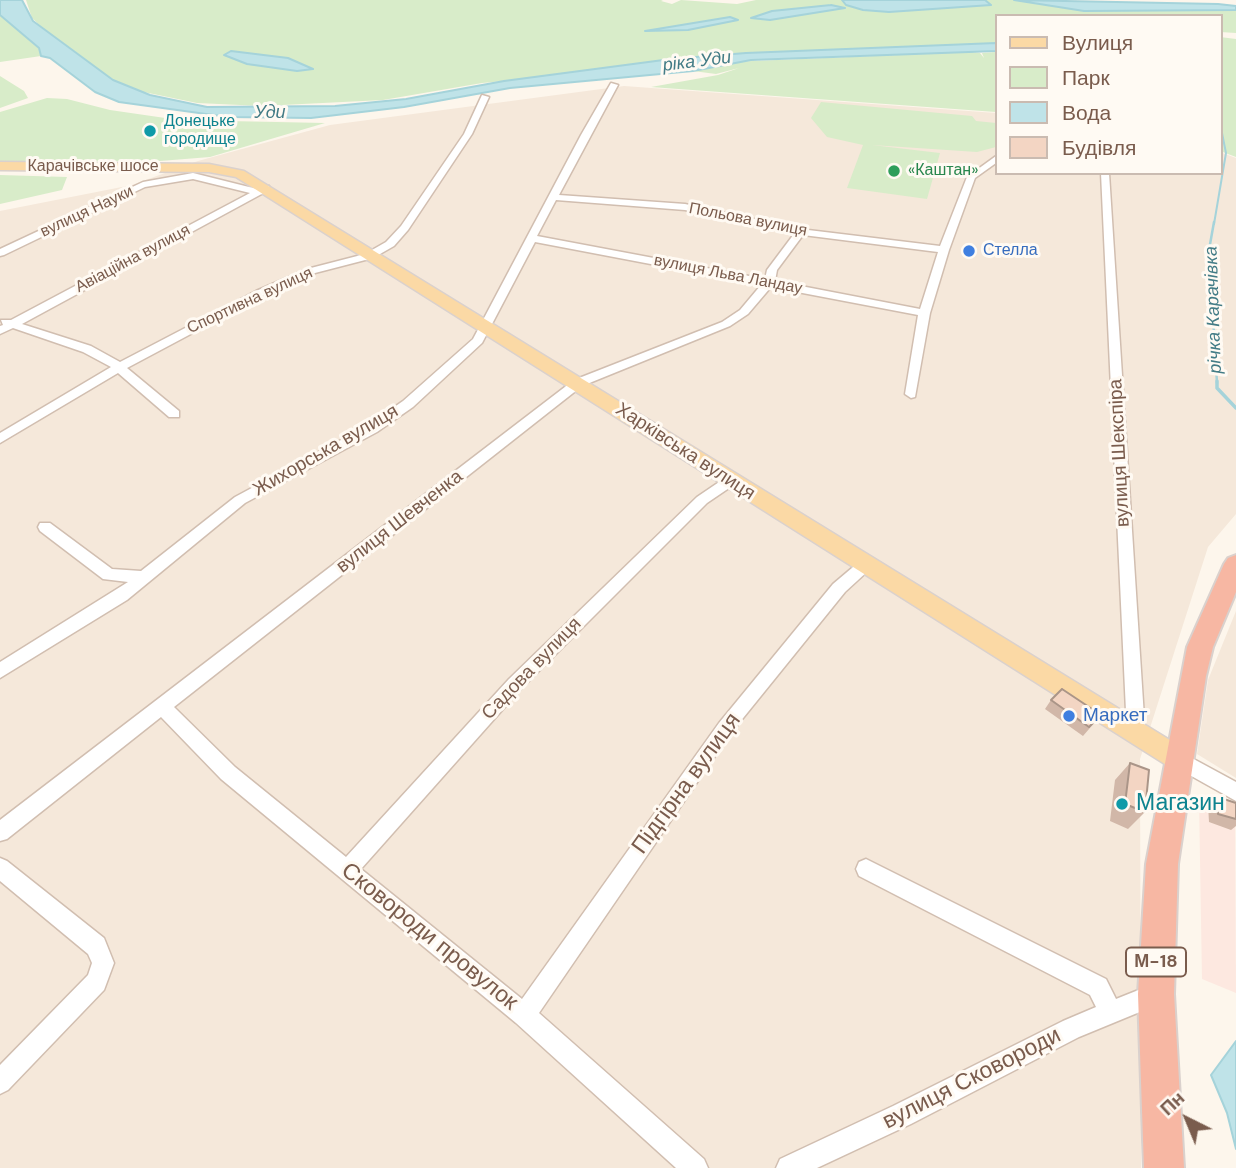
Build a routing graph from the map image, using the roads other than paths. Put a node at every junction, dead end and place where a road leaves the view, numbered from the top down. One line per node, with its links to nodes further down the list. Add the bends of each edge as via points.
1 (614, 85): 8 (street, Жихорська вулиця)
2 (485, 97): 13 (street, Спортивна вулиця, via 468,134 405,228)
3 (995, 160): 11 (street, via 971,177)
4 (0, 166): 5 (main road, Карачівське шосе)
5 (185, 167): 7 (main road, Харківська вулиця, via 234,172)
6 (1105, 175): 31 (street, вулиця Шекспіра)
7 (262, 190): 12 (street, вулиця Науки, via 193,176 143,185); 13 (main road, Харківська вулиця); 16 (street, Авіаційна вулиця)
8 (552, 197): 9 (street, Польова вулиця, via 685,207); 10 (street, Жихорська вулиця)
9 (800, 232): 11 (street, Польова вулиця); 14 (street, вулиця Шевченка, via 772,270)
10 (532, 238): 14 (street, вулиця Льва Ландау); 17 (street, Жихорська вулиця)
11 (944, 250): 15 (street)
12 (0, 253)
13 (369, 256): 17 (main road, Харківська вулиця); 19 (street, Спортивна вулиця, via 291,280)
14 (770, 282): 15 (street, вулиця Льва Ландау); 20 (street, вулиця Шевченка, via 744,312 726,324)
15 (924, 313): 21 (street)
16 (6, 322): 18 (street, Авіаційна вулиця); 19 (street, via 87,349)
17 (486, 328): 20 (main road, Харківська вулиця); 28 (street, Жихорська вулиця, via 478,341 408,404 372,429 240,500)
18 (0, 331)
19 (121, 366): 22 (street); 23 (street, Спортивна вулиця)
20 (578, 383): 24 (main road, Харківська вулиця); 30 (street, вулиця Шевченка)
21 (911, 394)
22 (174, 414)
23 (0, 439)
24 (730, 481): 27 (main road, Харківська вулиця); 37 (street, Садова вулиця, via 702,500 515,684)
25 (45, 527): 28 (street, via 108,575)
26 (1236, 564): 32 (highway, М-18, via 1200,647)
27 (864, 566): 31 (main road, Харківська вулиця); 40 (street, Підгірна вулиця, via 839,588 725,728)
28 (146, 577): 29 (street, Жихорська вулиця)
29 (0, 671)
30 (163, 707): 34 (street, вулиця Шевченка); 37 (street, Сковороди провулок, via 228,773)
31 (1136, 733): 32 (main road, Харківська вулиця)
32 (1177, 758): 33 (street); 38 (highway, М-18, via 1162,864)
33 (1236, 792)
34 (0, 832)
35 (0, 868): 41 (street, via 96,946 103,963 96,982)
36 (866, 869): 39 (street, via 1098,987)
37 (347, 870): 40 (street, Сковороди провулок)
38 (1156, 994): 39 (street, вулиця Сковороди); 44 (highway, М-18)
39 (1111, 1012): 43 (street, вулиця Сковороди)
40 (524, 1015): 42 (street, Сковороди провулок)
41 (0, 1082)
42 (695, 1168)
43 (789, 1168)
44 (1164, 1168)

